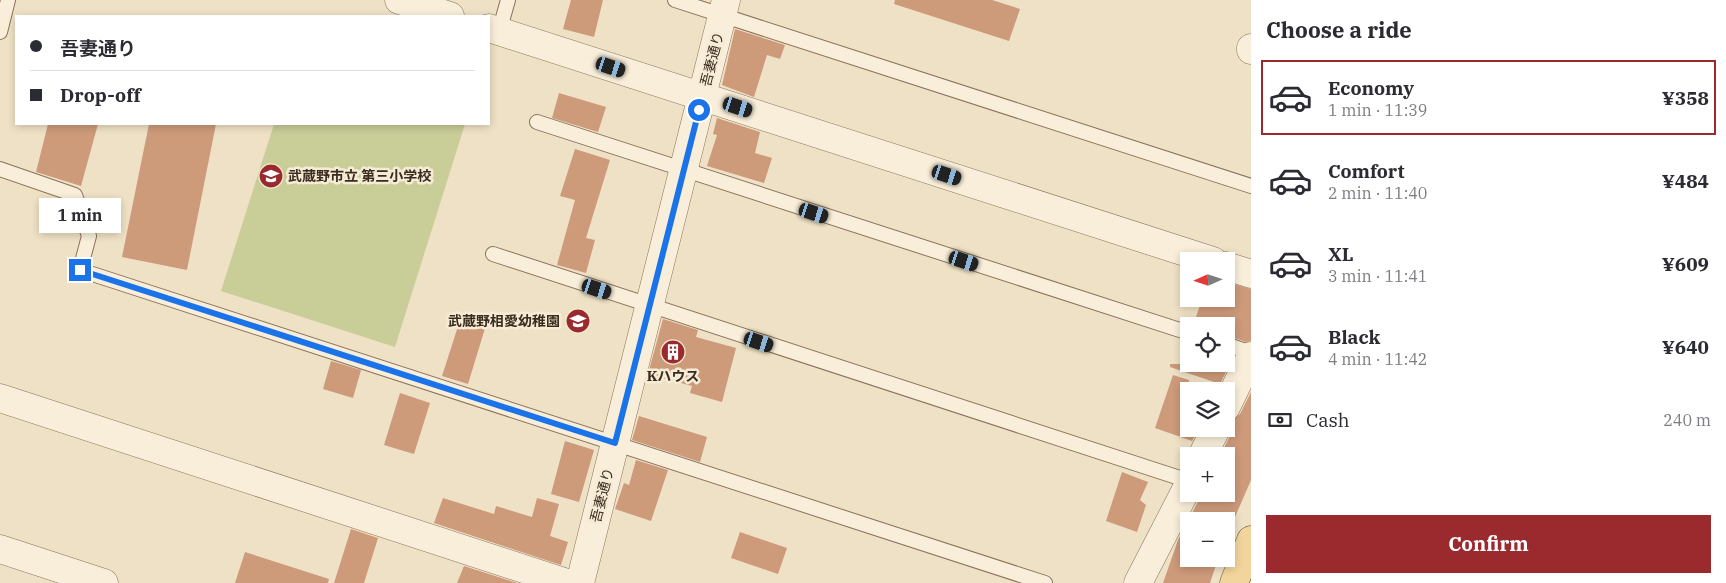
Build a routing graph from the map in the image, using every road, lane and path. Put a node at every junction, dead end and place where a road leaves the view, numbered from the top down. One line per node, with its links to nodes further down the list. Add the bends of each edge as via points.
1 (8, 0): 8 (lane)
2 (399, 0): 6 (street)
3 (508, 0): 7 (lane)
4 (675, 0): 5 (lane)
5 (724, 7): 9 (street, 吾妻通り); 13 (lane)
6 (447, 15)
7 (494, 30): 9 (street)
8 (0, 32)
9 (703, 96): 12 (street, 吾妻通り); 14 (street)
10 (537, 122): 12 (lane)
11 (0, 169): 24 (lane, via 75,195 89,236 80,270)
12 (682, 171): 18 (street, 吾妻通り); 19 (lane)
13 (1251, 186)
14 (1185, 252)
15 (493, 254): 18 (lane)
16 (1235, 269): 17 (street)
17 (1251, 274)
18 (648, 306): 24 (street, 吾妻通り); 25 (lane)
19 (1180, 329)
20 (1235, 348): 21 (lane)
21 (1251, 354): 22 (street)
22 (1235, 388)
23 (0, 398): 30 (street)
24 (615, 443): 31 (street, 吾妻通り); 32 (lane)
25 (1180, 479)
26 (1180, 500): 33 (street)
27 (1251, 540): 34 (main road)
28 (0, 549): 29 (street)
29 (104, 583)
30 (567, 583)
31 (580, 583)
32 (1046, 583)
33 (1138, 583)
34 (1234, 583)

